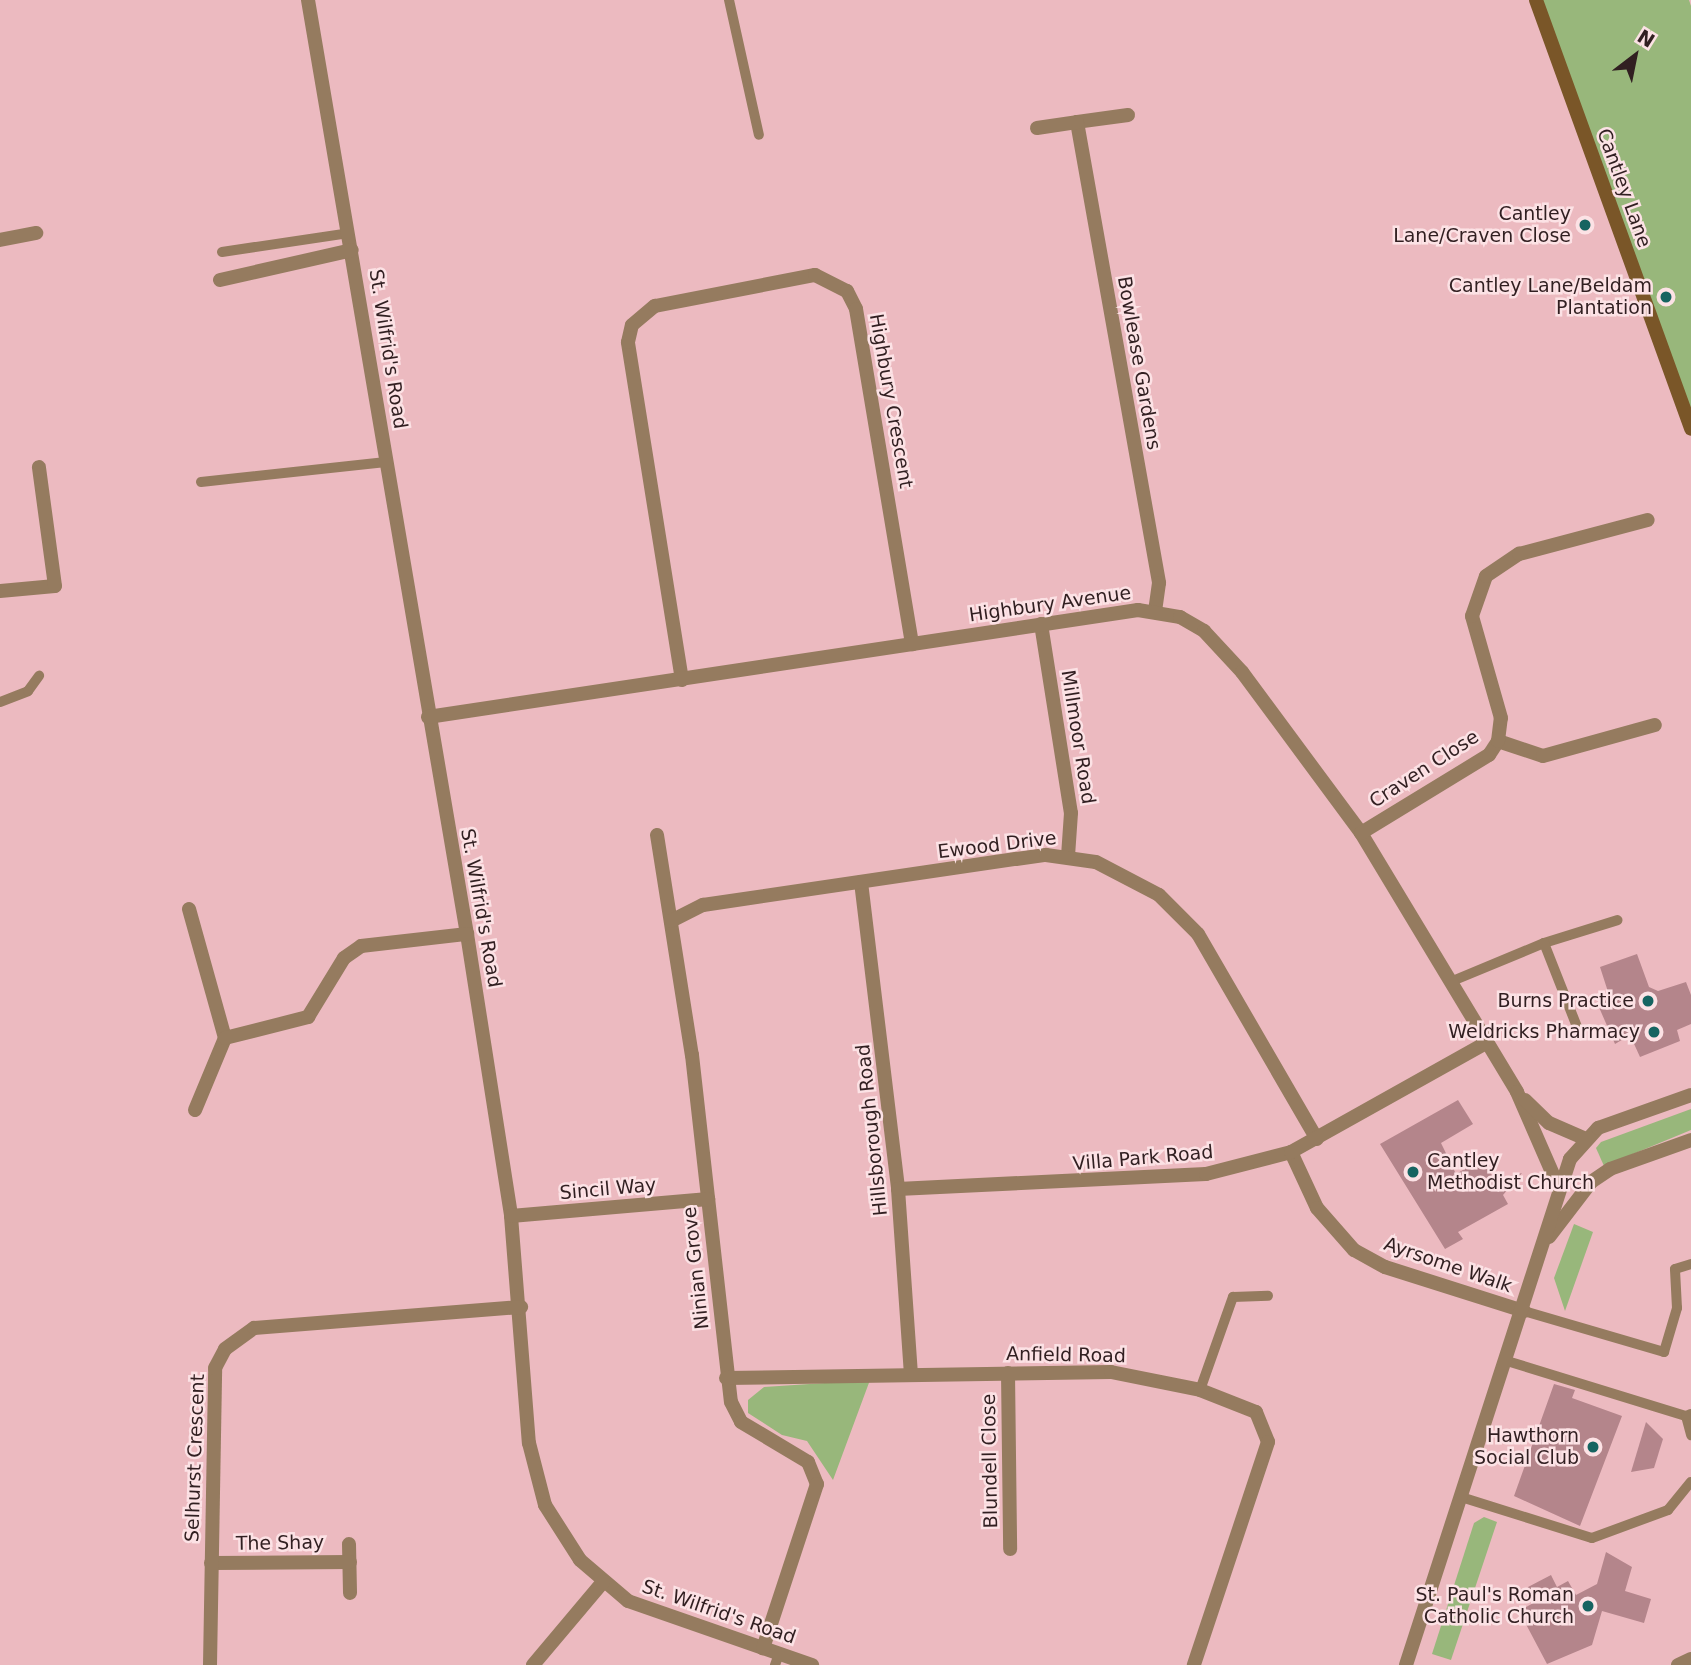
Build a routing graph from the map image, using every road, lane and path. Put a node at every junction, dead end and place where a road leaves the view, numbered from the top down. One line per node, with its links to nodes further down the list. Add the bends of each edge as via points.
1 (308, 0): 9 (street, St. Wilfrid's Road)
2 (729, 0): 7 (lane)
3 (1536, 0): 14 (main road, Cantley Lane)
4 (1128, 115): 5 (street)
5 (1077, 122): 6 (street); 20 (street, Bowlease Gardens, via 1159,583)
6 (1037, 128)
7 (759, 135)
8 (36, 233): 10 (street)
9 (349, 233): 11 (street, St. Wilfrid's Road); 12 (lane)
10 (0, 240)
11 (352, 250): 13 (street); 15 (street, St. Wilfrid's Road)
12 (222, 252)
13 (220, 280)
14 (1691, 429)
15 (386, 462): 17 (lane); 26 (street, St. Wilfrid's Road)
16 (39, 467): 19 (street, via 55,586)
17 (201, 482)
18 (1648, 520): 28 (street, Craven Close, via 1519,554 1486,576 1472,616 1501,718)
19 (0, 591)
20 (1155, 610): 21 (street, Highbury Avenue); 29 (street, Highbury Avenue, via 1215,640 1309,756)
21 (1041, 624): 22 (street, Highbury Avenue); 31 (street, Millmoor Road, via 1071,813)
22 (912, 644): 24 (street, Highbury Avenue); 24 (street, Highbury Crescent, via 856,309 847,291 814,275 655,306 632,325 628,342)
23 (39, 676): 25 (lane, via 28,691)
24 (682, 680): 26 (street, Highbury Avenue)
25 (0, 702)
26 (428, 717): 36 (street, St. Wilfrid's Road)
27 (1655, 724): 28 (street, via 1543,756)
28 (1498, 741): 29 (street, Craven Close, via 1489,755)
29 (1361, 833): 38 (street, Highbury Avenue)
30 (657, 835): 35 (street, Ninian Grove)
31 (1068, 856): 32 (street, Ewood Drive); 45 (street, Ewood Drive, via 1130,878 1199,934)
32 (862, 882): 35 (street, Ewood Drive, via 704,905); 50 (street, Hillsborough Road)
33 (189, 909): 40 (street)
34 (1618, 920): 37 (lane)
35 (671, 921): 51 (street, Ninian Grove)
36 (467, 934): 40 (street, via 361,946 344,958 307,1017); 52 (street, St. Wilfrid's Road)
37 (1544, 943): 38 (lane); 39 (lane)
38 (1450, 982): 41 (street, Highbury Avenue)
39 (1580, 1032)
40 (225, 1038): 44 (street)
41 (1486, 1043): 42 (street, Highbury Avenue); 45 (street, Villa Park Road)
42 (1517, 1092): 46 (street, via 1549,1123); 49 (street)
43 (1691, 1095): 46 (street)
44 (195, 1110)
45 (1317, 1139): 48 (street, Villa Park Road)
46 (1586, 1139): 49 (street)
47 (1691, 1140): 53 (street, via 1610,1169 1591,1182)
48 (1291, 1152): 50 (street, Villa Park Road, via 1164,1178); 57 (street, Ayrsome Walk, via 1317,1208 1354,1250 1385,1267)
49 (1558, 1186): 53 (street)
50 (898, 1189): 60 (street, Hillsborough Road)
51 (708, 1199): 52 (street, Sincil Way); 61 (street, Ninian Grove)
52 (511, 1216): 56 (street, St. Wilfrid's Road)
53 (1544, 1243): 57 (street)
54 (1691, 1264): 57 (lane, via 1675,1269 1677,1308 1664,1352)
55 (1268, 1296): 62 (lane, via 1233,1297)
56 (521, 1307): 70 (street, Selhurst Crescent, via 254,1328 237,1336 215,1368); 71 (street, St. Wilfrid's Road, via 529,1443 541,1494 560,1534)
57 (1524, 1311): 58 (street)
58 (1507, 1361): 63 (lane); 66 (street)
59 (1008, 1373): 60 (street, Anfield Road); 62 (street, Anfield Road, via 1111,1372); 68 (street, Blundell Close)
60 (911, 1374): 61 (street, Anfield Road)
61 (726, 1378): 73 (street, Ninian Grove, via 741,1422 808,1462 817,1484)
62 (1200, 1390): 79 (street, Anfield Road, via 1256,1412 1268,1442)
63 (1688, 1415): 64 (lane)
64 (1691, 1435)
65 (1691, 1482): 66 (lane, via 1668,1510 1592,1538)
66 (1461, 1497): 80 (street)
67 (349, 1544): 69 (street, The Shay)
68 (1010, 1549)
69 (350, 1562): 70 (street, The Shay); 72 (street, The Shay)
70 (211, 1563): 76 (street, Selhurst Crescent)
71 (603, 1581): 73 (street, St. Wilfrid's Road, via 647,1610); 77 (street)
72 (350, 1593)
73 (763, 1648): 74 (street, St. Wilfrid's Road)
74 (777, 1659): 78 (street, St. Wilfrid's Road)
75 (1691, 1659): 81 (street)
76 (210, 1665)
77 (533, 1665)
78 (812, 1665)
79 (1194, 1665)
80 (1406, 1665)
81 (1678, 1665)

